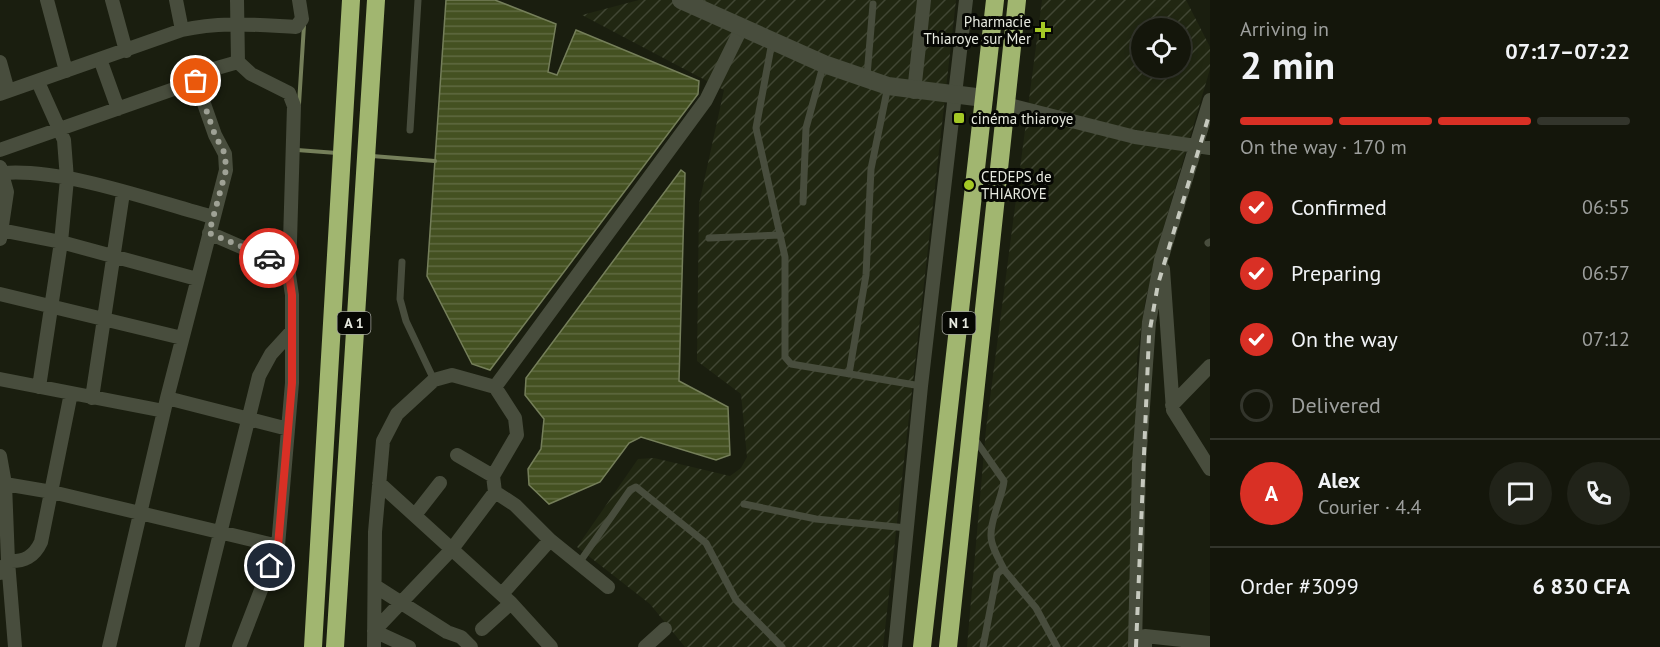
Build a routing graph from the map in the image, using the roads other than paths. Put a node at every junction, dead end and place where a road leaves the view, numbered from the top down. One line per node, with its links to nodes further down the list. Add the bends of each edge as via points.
1 (47, 0): 25 (street)
2 (112, 0): 20 (street)
3 (176, 0): 18 (street)
4 (237, 0): 16 (street)
5 (299, 0): 16 (street, via 302,19 296,27)
6 (351, 0): 107 (highway, A 1)
7 (376, 0): 108 (highway, A 1)
8 (418, 0): 38 (lane)
9 (681, 0): 15 (street)
10 (924, 0): 30 (street)
11 (966, 0): 32 (street)
12 (995, 0): 33 (highway, N 1)
13 (1017, 0): 35 (highway, N 1)
14 (873, 4): 26 (lane)
15 (706, 6): 17 (street)
16 (238, 24): 18 (street, via 205,24); 23 (street)
17 (741, 29): 19 (street); 67 (street, via 706,100)
18 (182, 30): 20 (street)
19 (772, 42): 24 (street); 48 (lane, via 756,128)
20 (126, 51): 21 (street)
21 (100, 59): 25 (street); 36 (street)
22 (0, 62): 31 (street)
23 (238, 62): 27 (street, via 203,72); 54 (street, via 251,74 289,93 294,106)
24 (824, 64): 26 (street); 44 (lane, via 806,128)
25 (66, 71): 28 (street)
26 (867, 79): 29 (street)
27 (196, 81): 36 (street); 45 (street, via 225,154 226,170)
28 (38, 82): 31 (street); 37 (street)
29 (888, 86): 30 (street); 62 (lane, via 872,169 866,275)
30 (914, 92): 32 (street)
31 (4, 93)
32 (957, 97): 33 (street); 65 (street)
33 (984, 98): 116 (highway, N 1)
34 (1210, 100): 39 (street)
35 (1005, 104): 39 (street, via 1135,136); 74 (highway, N 1)
36 (118, 109): 37 (street)
37 (59, 129): 40 (street); 42 (street, via 64,141)
38 (410, 130)
39 (1203, 147): 52 (street)
40 (0, 150)
41 (2, 170): 42 (street); 47 (street, via 7,192)
42 (67, 179): 43 (street); 50 (street)
43 (123, 193): 45 (street); 51 (street)
44 (803, 202)
45 (213, 217): 46 (street)
46 (209, 233): 54 (street, via 279,263); 55 (street)
47 (1, 235): 50 (street)
48 (781, 235): 49 (lane); 62 (lane, via 785,257 784,357 791,364)
49 (709, 238)
50 (61, 242): 51 (street); 57 (street)
51 (112, 256): 55 (street); 58 (street)
52 (1161, 260): 71 (street, via 1166,279); 120 (street, via 1145,365)
53 (402, 262): 64 (lane, via 400,299)
54 (289, 275): 59 (street)
55 (197, 279): 60 (street)
56 (0, 294): 57 (street)
57 (51, 306): 58 (street); 66 (street)
58 (105, 319): 60 (street); 69 (street)
59 (292, 331): 72 (street, via 271,354 259,376); 73 (street)
60 (182, 338): 70 (street)
61 (1210, 366): 71 (street)
62 (849, 374): 65 (lane)
63 (0, 379): 66 (street)
64 (434, 380): 67 (street, via 452,375); 80 (street, via 397,414 383,441)
65 (921, 386): 87 (street)
66 (39, 387): 68 (street)
67 (495, 387): 78 (street, via 514,417 517,435)
68 (71, 393): 69 (street); 82 (street)
69 (92, 398): 70 (street)
70 (166, 405): 72 (street); 85 (street)
71 (1172, 405): 77 (street)
72 (246, 418): 73 (street); 88 (street)
73 (288, 429): 90 (street)
74 (970, 432): 94 (lane, via 1004,481 990,538); 117 (highway, N 1)
75 (457, 455): 78 (street)
76 (0, 456): 79 (street)
77 (1210, 469)
78 (493, 476): 83 (street)
79 (3, 482): 82 (street); 93 (street)
80 (379, 483): 86 (street); 95 (street)
81 (440, 483): 86 (street)
82 (52, 492): 85 (street); 93 (street, via 36,553)
83 (495, 492): 89 (street, via 515,505); 91 (street)
84 (744, 504): 87 (lane, via 816,519)
85 (140, 514): 88 (street); 104 (street)
86 (415, 515): 91 (street)
87 (907, 528): 115 (street)
88 (220, 532): 90 (street); 105 (street)
89 (550, 540): 92 (street); 97 (street)
90 (278, 546): 106 (street)
91 (452, 549): 97 (street); 98 (street)
92 (579, 563): 96 (street); 114 (lane, via 636,487 706,543 736,600)
93 (4, 567): 103 (street)
94 (1005, 571): 118 (lane, via 997,574); 119 (lane, via 1036,608)
95 (375, 586): 98 (street); 101 (street)
96 (608, 587)
97 (507, 598): 99 (street); 112 (street)
98 (402, 601): 101 (street); 111 (street)
99 (483, 629)
100 (665, 629): 113 (street)
101 (374, 631): 109 (street); 110 (street)
102 (1210, 644): 121 (street, via 1145,636)
103 (15, 647)
104 (109, 647)
105 (192, 647)
106 (239, 647)
107 (313, 647)
108 (335, 647)
109 (374, 647)
110 (409, 647)
111 (471, 647)
112 (550, 647)
113 (645, 647)
114 (782, 647)
115 (895, 647)
116 (922, 647)
117 (948, 647)
118 (983, 647)
119 (1057, 647)
120 (1135, 647)
121 (1145, 647)

